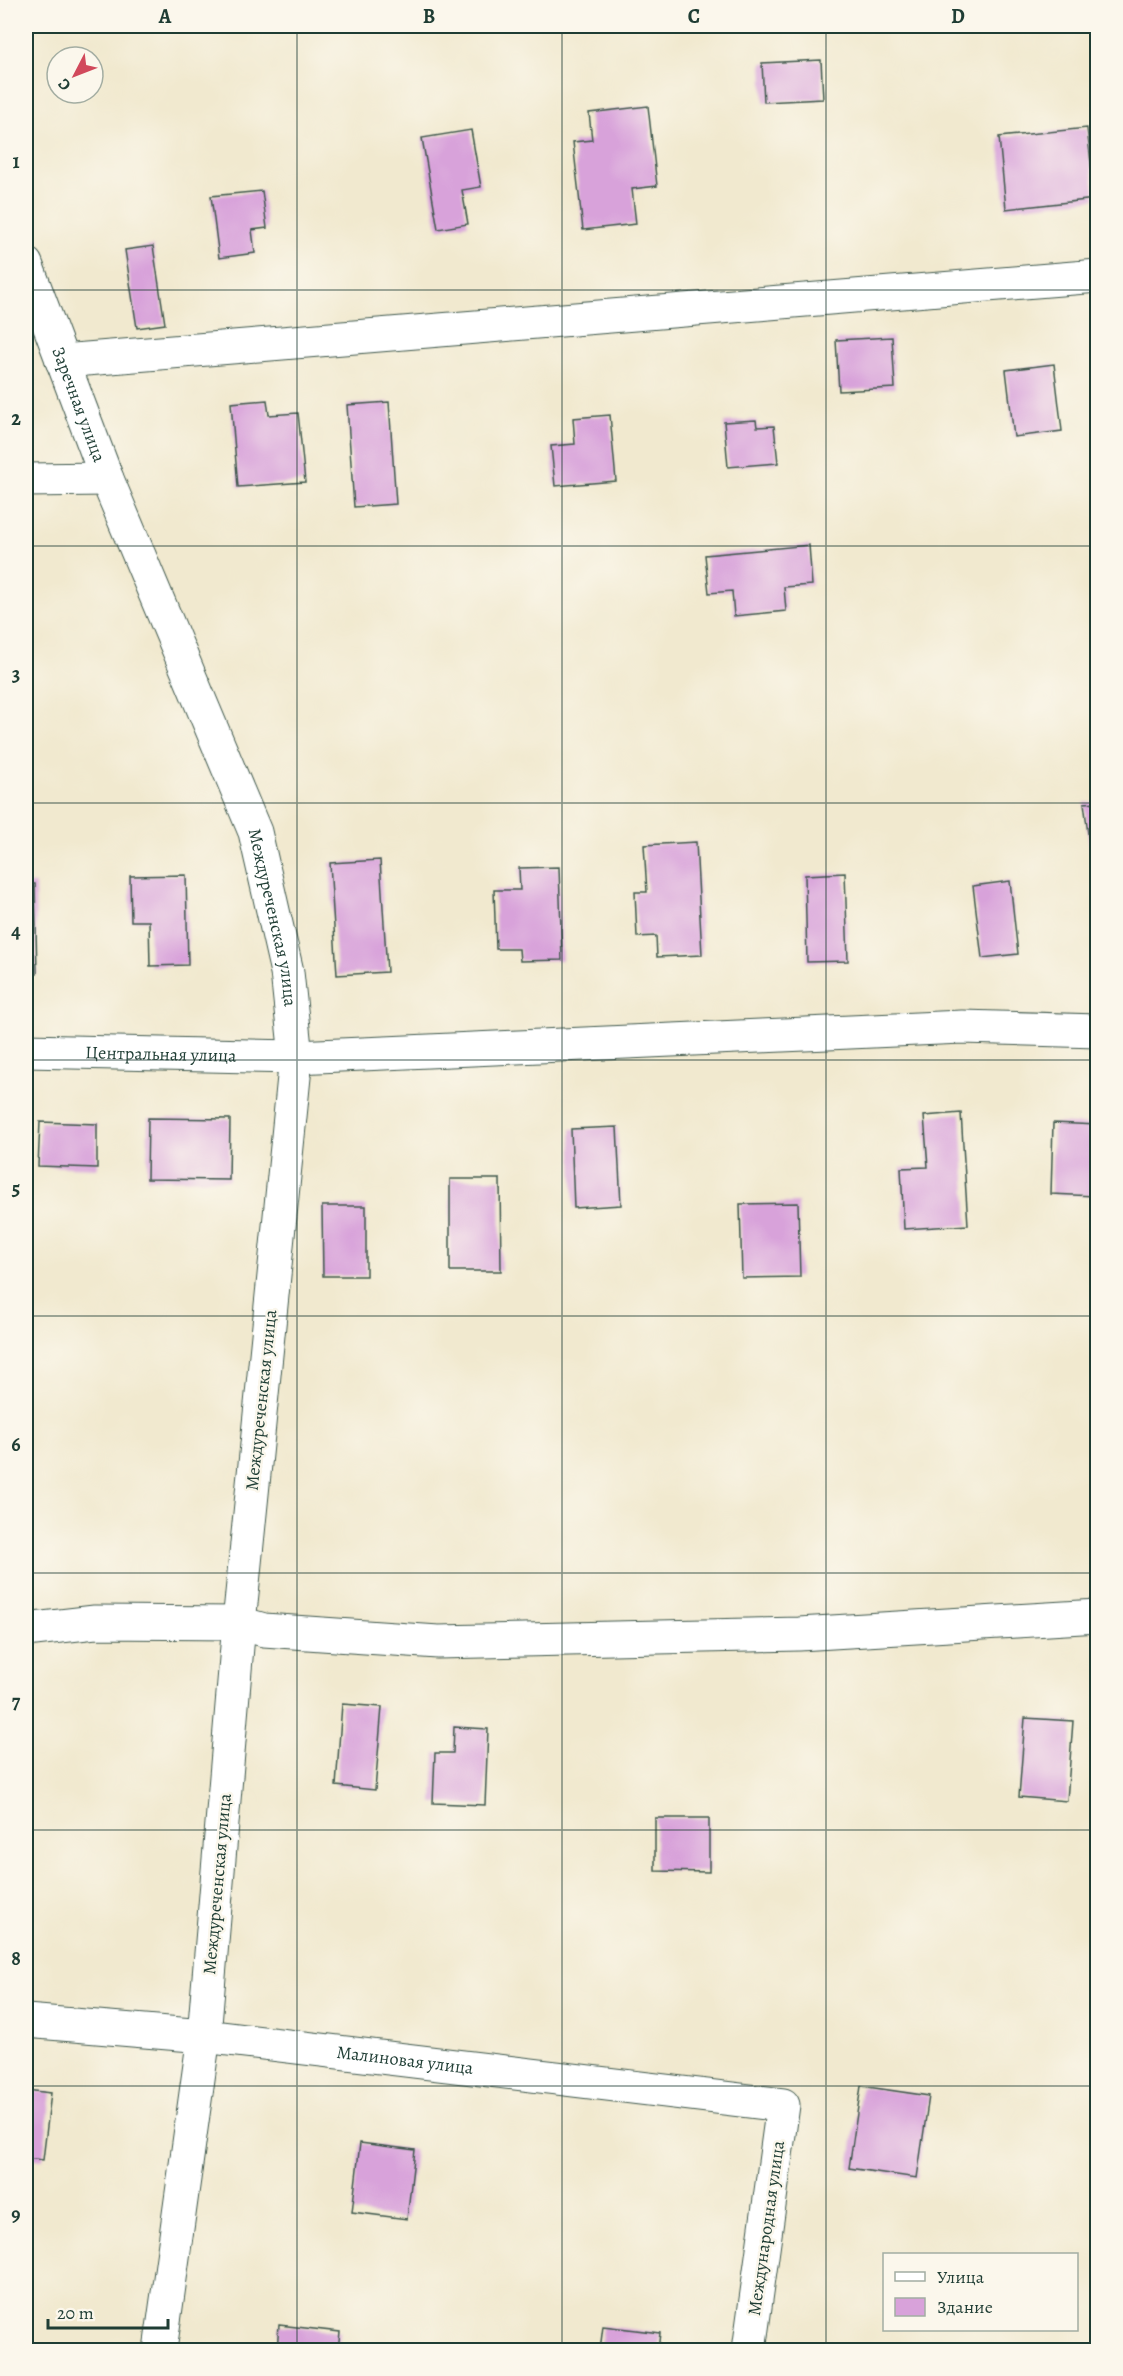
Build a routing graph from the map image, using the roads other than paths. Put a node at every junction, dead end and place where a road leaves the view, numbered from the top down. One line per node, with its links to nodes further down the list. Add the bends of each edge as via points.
1 (26, 264): 3 (street, Заречная улица)
2 (1098, 276): 3 (street)
3 (62, 361): 4 (street, Заречная улица)
4 (107, 479): 5 (street); 8 (street, Междуреченская улица, via 255,832 287,972)
5 (26, 480)
6 (1098, 1031): 8 (street, Центральная улица, via 962,1027)
7 (26, 1051): 8 (street, Центральная улица)
8 (296, 1057): 10 (street, Междуреченская улица)
9 (1098, 1616): 10 (street, via 799,1634 438,1642 264,1630)
10 (239, 1623): 11 (street, via 95,1622); 13 (street, Междуреченская улица)
11 (26, 1630)
12 (26, 2021): 13 (street, Малиновая улица)
13 (204, 2036): 14 (street, Малиновая улица); 15 (street, Междуреченская улица)
14 (783, 2105): 16 (street, Международная улица)
15 (160, 2350)
16 (749, 2350)

